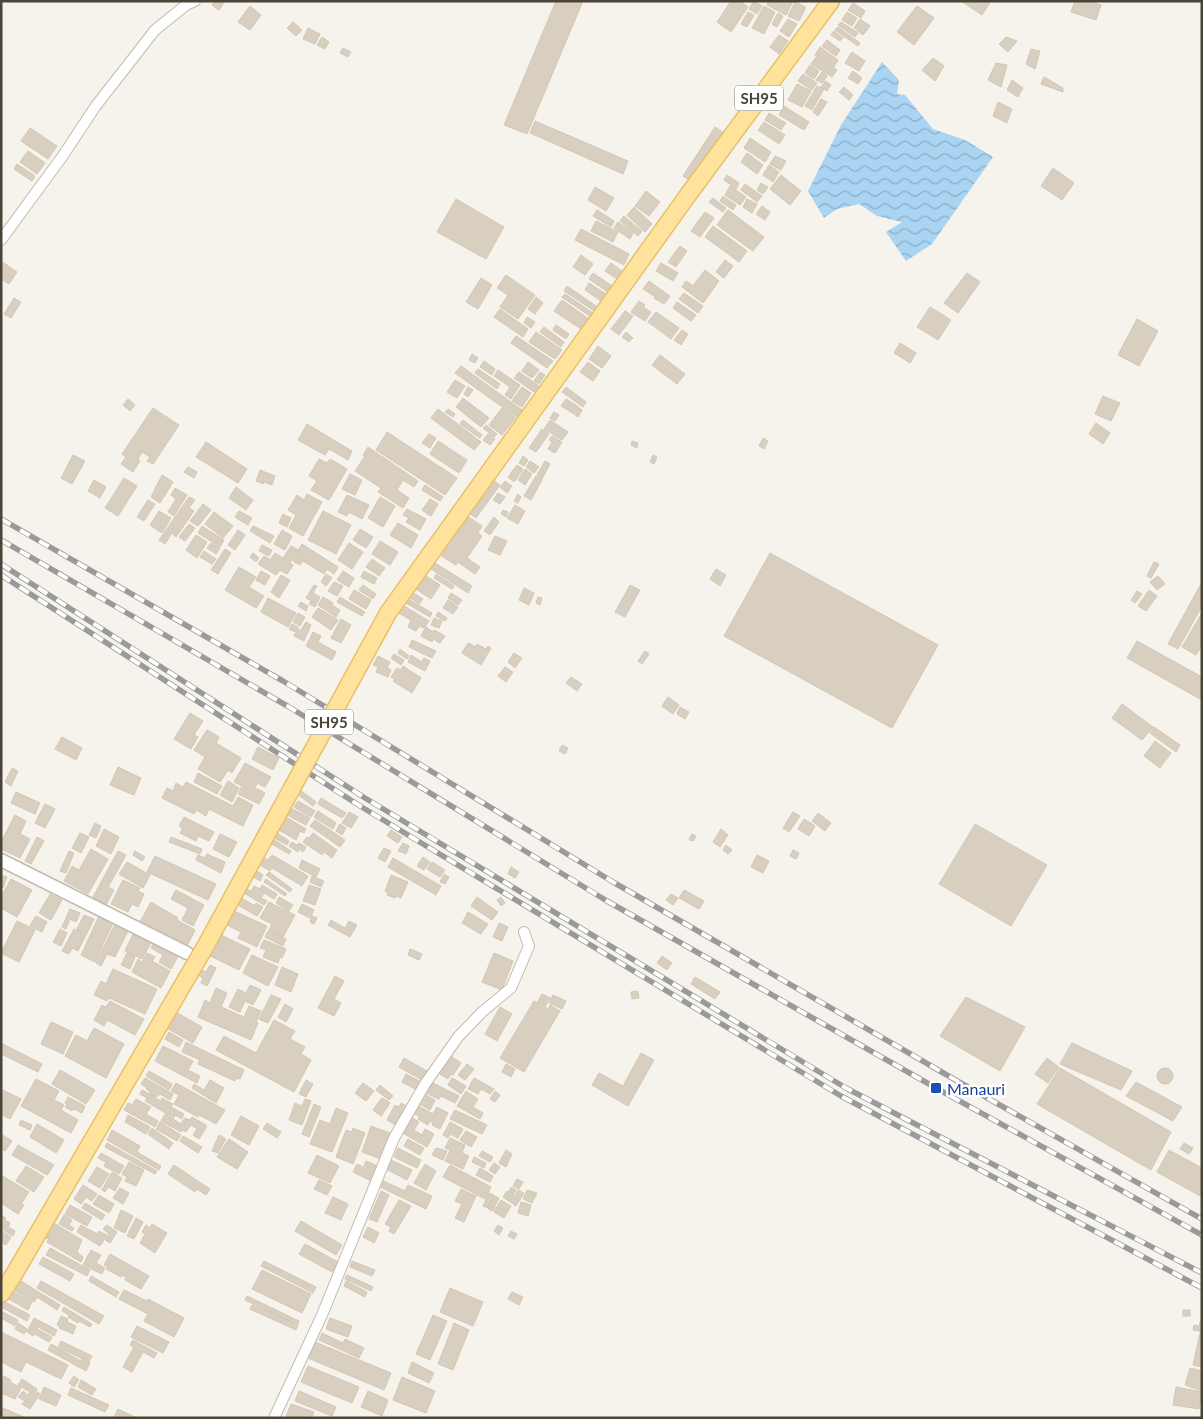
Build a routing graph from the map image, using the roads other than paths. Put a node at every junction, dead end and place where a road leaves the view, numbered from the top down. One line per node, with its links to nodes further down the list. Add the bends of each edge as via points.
1 (195, 1): 3 (street, via 154,30)
2 (831, 1): 7 (main road, SH95, bridge, via 388,613 205,947)
3 (1, 240)
4 (1, 860): 6 (street)
5 (524, 932): 8 (street, via 529,946 511,988 458,1037 424,1084 394,1138 322,1315)
6 (187, 953)
7 (1, 1294)
8 (274, 1418)

